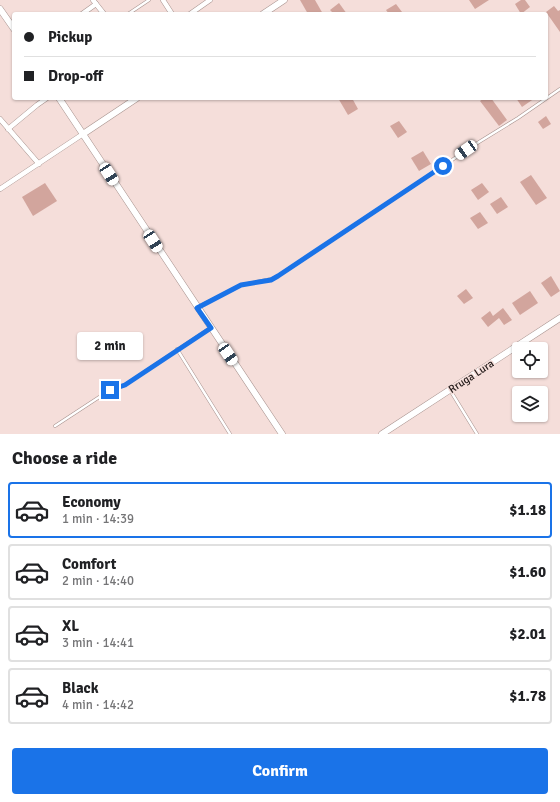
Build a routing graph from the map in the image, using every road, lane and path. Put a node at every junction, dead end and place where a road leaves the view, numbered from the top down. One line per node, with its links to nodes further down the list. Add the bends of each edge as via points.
1 (149, 0): 9 (lane)
2 (163, 0): 10 (street)
3 (210, 0): 11 (street)
4 (284, 0): 12 (street)
5 (95, 2): 7 (street); 8 (street)
6 (0, 9): 13 (street)
7 (84, 12)
8 (102, 12)
9 (131, 12)
10 (171, 12)
11 (193, 12)
12 (265, 12)
13 (12, 26)
14 (560, 89): 15 (lane)
15 (548, 97)
16 (44, 100): 21 (street)
17 (60, 100): 22 (street)
18 (134, 100): 22 (street)
19 (544, 100): 25 (lane, via 278,276 271,280 241,285)
20 (0, 119): 21 (street)
21 (8, 129): 23 (street)
22 (83, 134): 23 (street); 25 (street)
23 (39, 164): 24 (street)
24 (0, 190)
25 (197, 308): 27 (street)
26 (560, 318): 29 (street, Rruga Lura)
27 (211, 328): 28 (lane); 32 (street)
28 (178, 349): 30 (lane, via 125,385 110,390); 31 (lane)
29 (450, 390): 33 (street, Rruga Lura); 34 (lane)
30 (55, 426)
31 (230, 434)
32 (282, 434)
33 (382, 434)
34 (477, 434)

